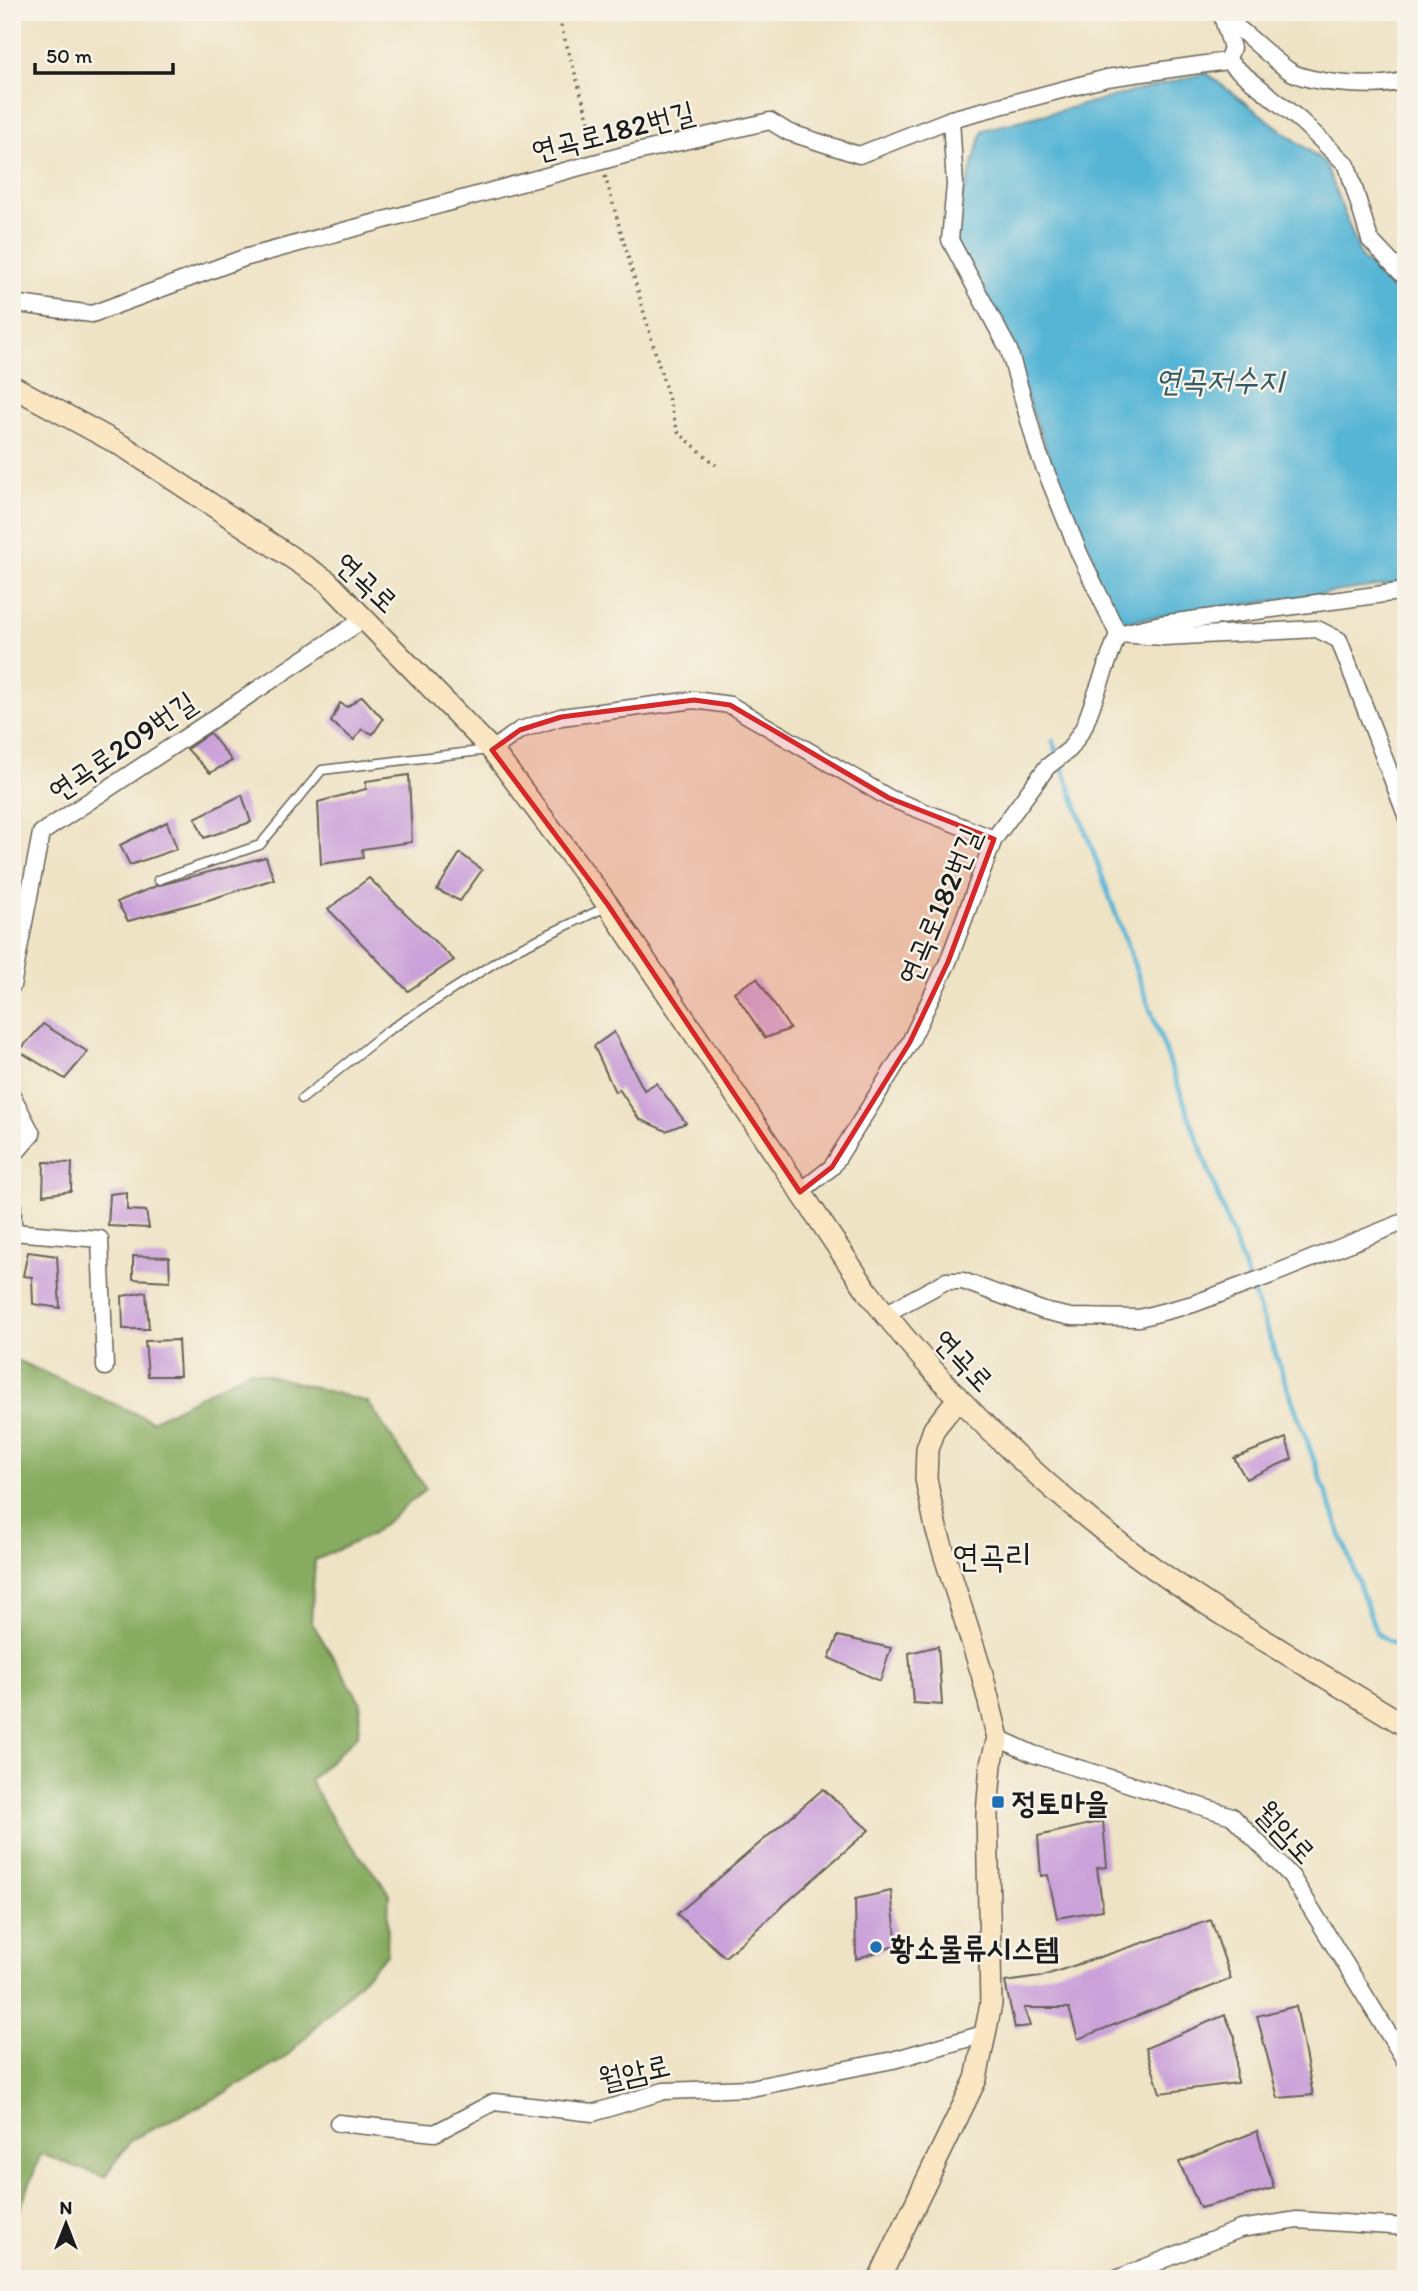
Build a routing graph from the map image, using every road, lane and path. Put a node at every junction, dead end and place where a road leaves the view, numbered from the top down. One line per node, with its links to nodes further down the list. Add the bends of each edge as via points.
1 (557, 12): 6 (path)
2 (1221, 15): 3 (street, via 1232,48); 4 (street, via 1290,73 1357,86 1396,85)
3 (1227, 61): 5 (street, 연곡로182번길, via 1107,78); 7 (street, via 1347,165 1370,240)
4 (1406, 79)
5 (951, 119): 6 (street, 연곡로182번길, via 859,155 788,132 770,121); 13 (street, via 955,185 950,240 1009,350 1038,453)
6 (601, 162): 8 (street, 연곡로182번길, via 244,258 92,314); 10 (path, via 678,432)
7 (1406, 278)
8 (12, 303)
9 (12, 386): 12 (street, 연곡로, via 125,448 260,536 327,581)
10 (716, 465)
11 (1406, 591): 13 (street, via 1161,624)
12 (364, 619): 14 (street, 연곡로); 19 (street, 연곡로209번길, via 41,833)
13 (1118, 634): 15 (street, via 1164,637 1317,629 1339,640); 16 (street, 연곡로182번길, via 1084,727 1070,749 1047,767)
14 (492, 750): 16 (street, via 520,730 561,717 694,700 730,705 889,798); 17 (lane, via 322,770 260,845); 18 (street, 연곡로)
15 (1406, 816)
16 (994, 839): 23 (street, 연곡로182번길, via 948,962 910,1042 832,1167)
17 (158, 880)
18 (608, 905): 21 (lane, via 513,951 386,1032); 23 (street, 연곡로)
19 (12, 986)
20 (12, 1095): 22 (street, via 32,1134)
21 (302, 1099)
22 (12, 1157): 25 (street)
23 (800, 1192): 26 (street, 연곡로)
24 (1406, 1221): 26 (street, via 1193,1304 1139,1318 1071,1317 963,1281 946,1281)
25 (13, 1232): 27 (street, via 100,1238)
26 (885, 1314): 28 (street, 연곡로)
27 (105, 1367)
28 (957, 1400): 29 (street, 연곡로, via 1091,1521 1197,1597); 30 (street, via 934,1429 927,1449 926,1479)
29 (1406, 1726)
30 (998, 1738): 31 (street, via 988,1786 991,1985); 32 (street, 월암로, via 1033,1754 1232,1816 1291,1876)
31 (987, 2033): 33 (street, 월암로, via 893,2060 751,2088 664,2091 593,2112 494,2102 435,2133); 35 (street, via 976,2079)
32 (1406, 2063)
33 (338, 2123)
34 (1406, 2227): 36 (street, via 1297,2220 1240,2229)
35 (879, 2279)
36 (1116, 2279)

